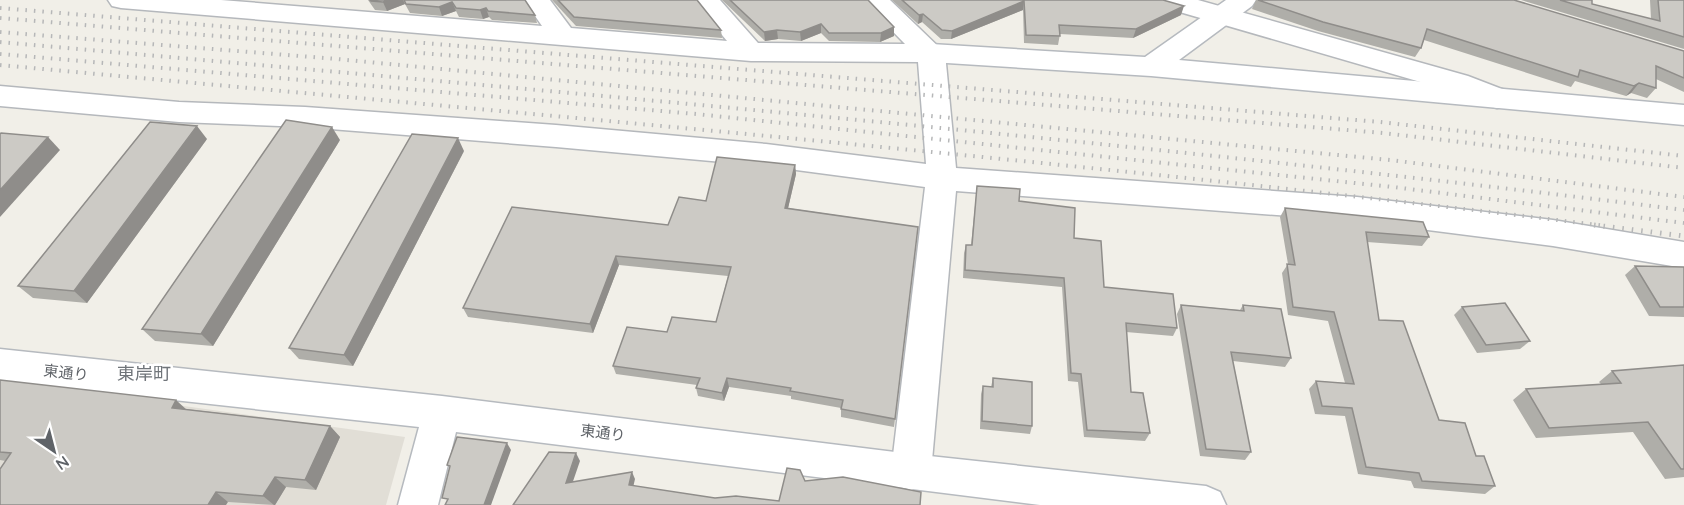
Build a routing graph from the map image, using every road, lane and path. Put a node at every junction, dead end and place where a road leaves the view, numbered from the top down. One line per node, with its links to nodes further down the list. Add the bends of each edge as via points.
1 (121, 0): 6 (street)
2 (537, 0): 8 (street)
3 (706, 0): 9 (street)
4 (875, 0): 10 (street)
5 (1168, 0): 7 (street)
6 (154, 1): 8 (street)
7 (1233, 8): 11 (street); 13 (street)
8 (563, 37): 9 (street)
9 (751, 52): 10 (street)
10 (932, 64): 11 (street); 15 (street)
11 (1151, 67): 13 (street)
12 (0, 96): 15 (street, via 179,112 305,117 556,136)
13 (1497, 98): 14 (street)
14 (1684, 115)
15 (942, 169): 16 (street, via 1357,209 1553,233); 19 (street)
16 (1684, 255)
17 (0, 365): 18 (street, 東通り)
18 (442, 412): 19 (street, 東通り); 21 (street)
19 (911, 472): 20 (street, 東通り)
20 (1110, 499): 22 (street, 東通り)
21 (418, 505)
22 (1206, 505)

